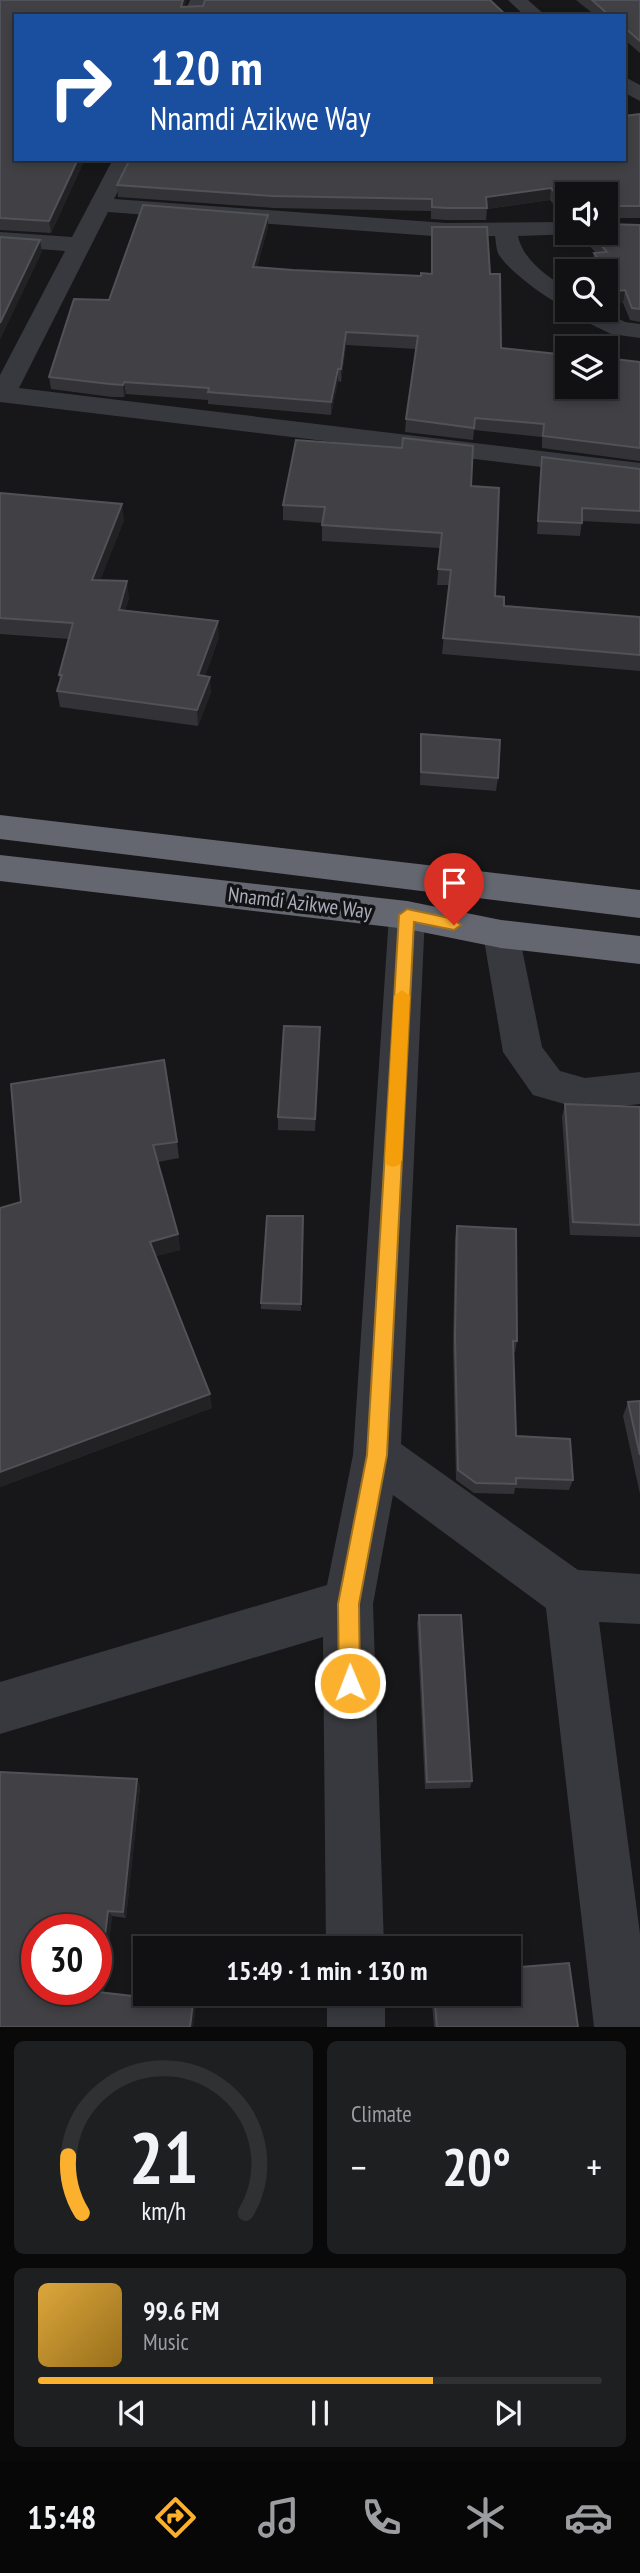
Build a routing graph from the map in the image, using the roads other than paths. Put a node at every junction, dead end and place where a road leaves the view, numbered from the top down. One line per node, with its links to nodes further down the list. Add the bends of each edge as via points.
1 (517, 0): 2 (street)
2 (534, 14)
3 (123, 161): 4 (street)
4 (102, 205): 6 (street); 8 (street)
5 (555, 230): 6 (street)
6 (505, 232): 9 (street, via 510,253)
7 (0, 239): 8 (street)
8 (82, 245): 12 (street)
9 (555, 292)
10 (606, 322): 11 (street)
11 (640, 331)
12 (2, 394): 13 (street)
13 (640, 471)
14 (0, 827): 16 (highway, Nnamdi Azikwe Way)
15 (0, 868): 17 (highway, Nnamdi Azikwe Way)
16 (640, 904)
17 (407, 915): 18 (highway, Nnamdi Azikwe Way); 21 (street)
18 (501, 934): 19 (highway, Nnamdi Azikwe Way); 20 (street, via 523,1052 547,1083 585,1094)
19 (640, 950)
20 (640, 1088)
21 (377, 1455): 22 (street); 24 (street)
22 (570, 1595): 23 (street); 29 (street)
23 (640, 1599)
24 (348, 1604): 25 (street); 26 (street)
25 (0, 1708)
26 (355, 1936)
27 (355, 2006): 28 (street)
28 (356, 2027)
29 (623, 2027)

